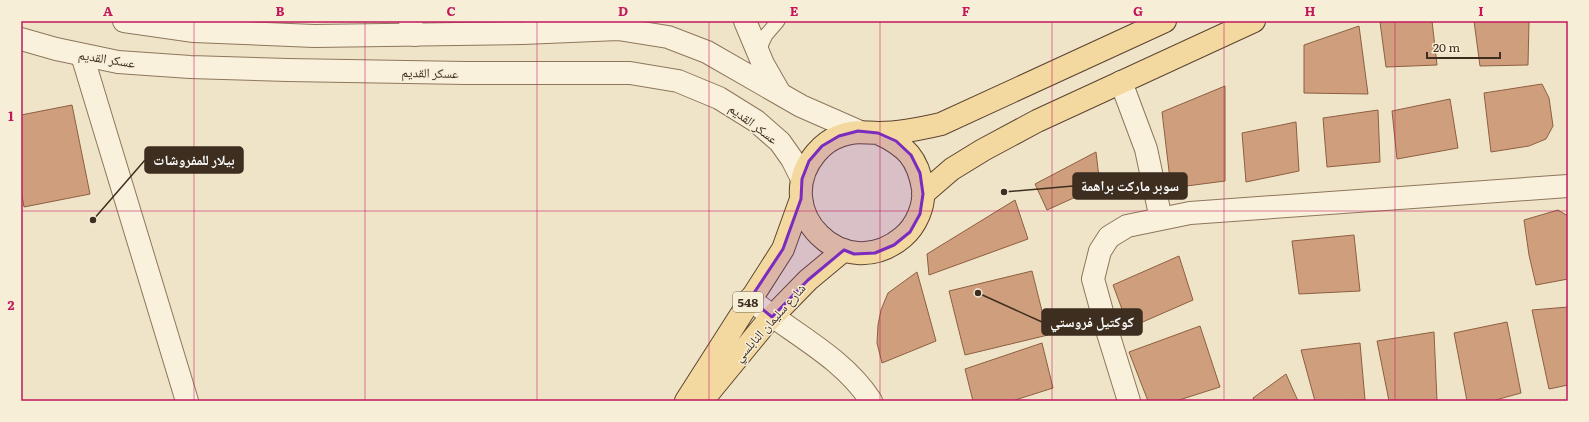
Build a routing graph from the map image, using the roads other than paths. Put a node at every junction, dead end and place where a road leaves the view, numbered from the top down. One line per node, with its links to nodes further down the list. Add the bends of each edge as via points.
1 (124, 21): 7 (street, via 194,31)
2 (746, 21): 10 (street)
3 (778, 21): 10 (lane, via 766,35)
4 (1165, 21): 14 (main road, via 941,124 912,131)
5 (1254, 21): 12 (main road)
6 (625, 25): 8 (street, via 523,33); 13 (street, via 668,37 707,52)
7 (303, 28): 8 (street)
8 (413, 28)
9 (21, 39): 11 (street, عسكر القديم)
10 (758, 52): 13 (street)
11 (82, 55): 16 (street, عسكر القديم, via 118,62 190,67 466,73 630,73 678,81 719,98 756,121 780,142 792,159); 22 (street)
12 (1121, 82): 17 (main road, via 1037,121 983,150 952,169); 18 (street, via 1146,149)
13 (780, 93): 14 (street, via 801,106)
14 (868, 132): 16 (main road, via 839,136 822,146 809,161); 17 (main road, via 896,141 911,155 920,173)
15 (1568, 186): 18 (street, via 1190,212)
16 (801, 189): 19 (main road, via 806,218 818,235 834,247); 20 (main road, شارع سليمان النابلسي / 548, via 783,249)
17 (923, 194): 19 (main road, via 920,214 910,232 894,245 875,253 854,254)
18 (1161, 219): 26 (street, via 1128,226 1109,237 1100,251 1093,279)
19 (844, 250): 21 (main road, شارع سليمان النابلسي / 548, via 808,280)
20 (750, 299): 21 (street); 23 (main road, شارع سليمان النابلسي / 548)
21 (772, 317): 24 (main road, شارع سليمان النابلسي / 548); 25 (street, via 837,361 864,389)
22 (187, 401)
23 (686, 401)
24 (702, 401)
25 (871, 401)
26 (1129, 401)

